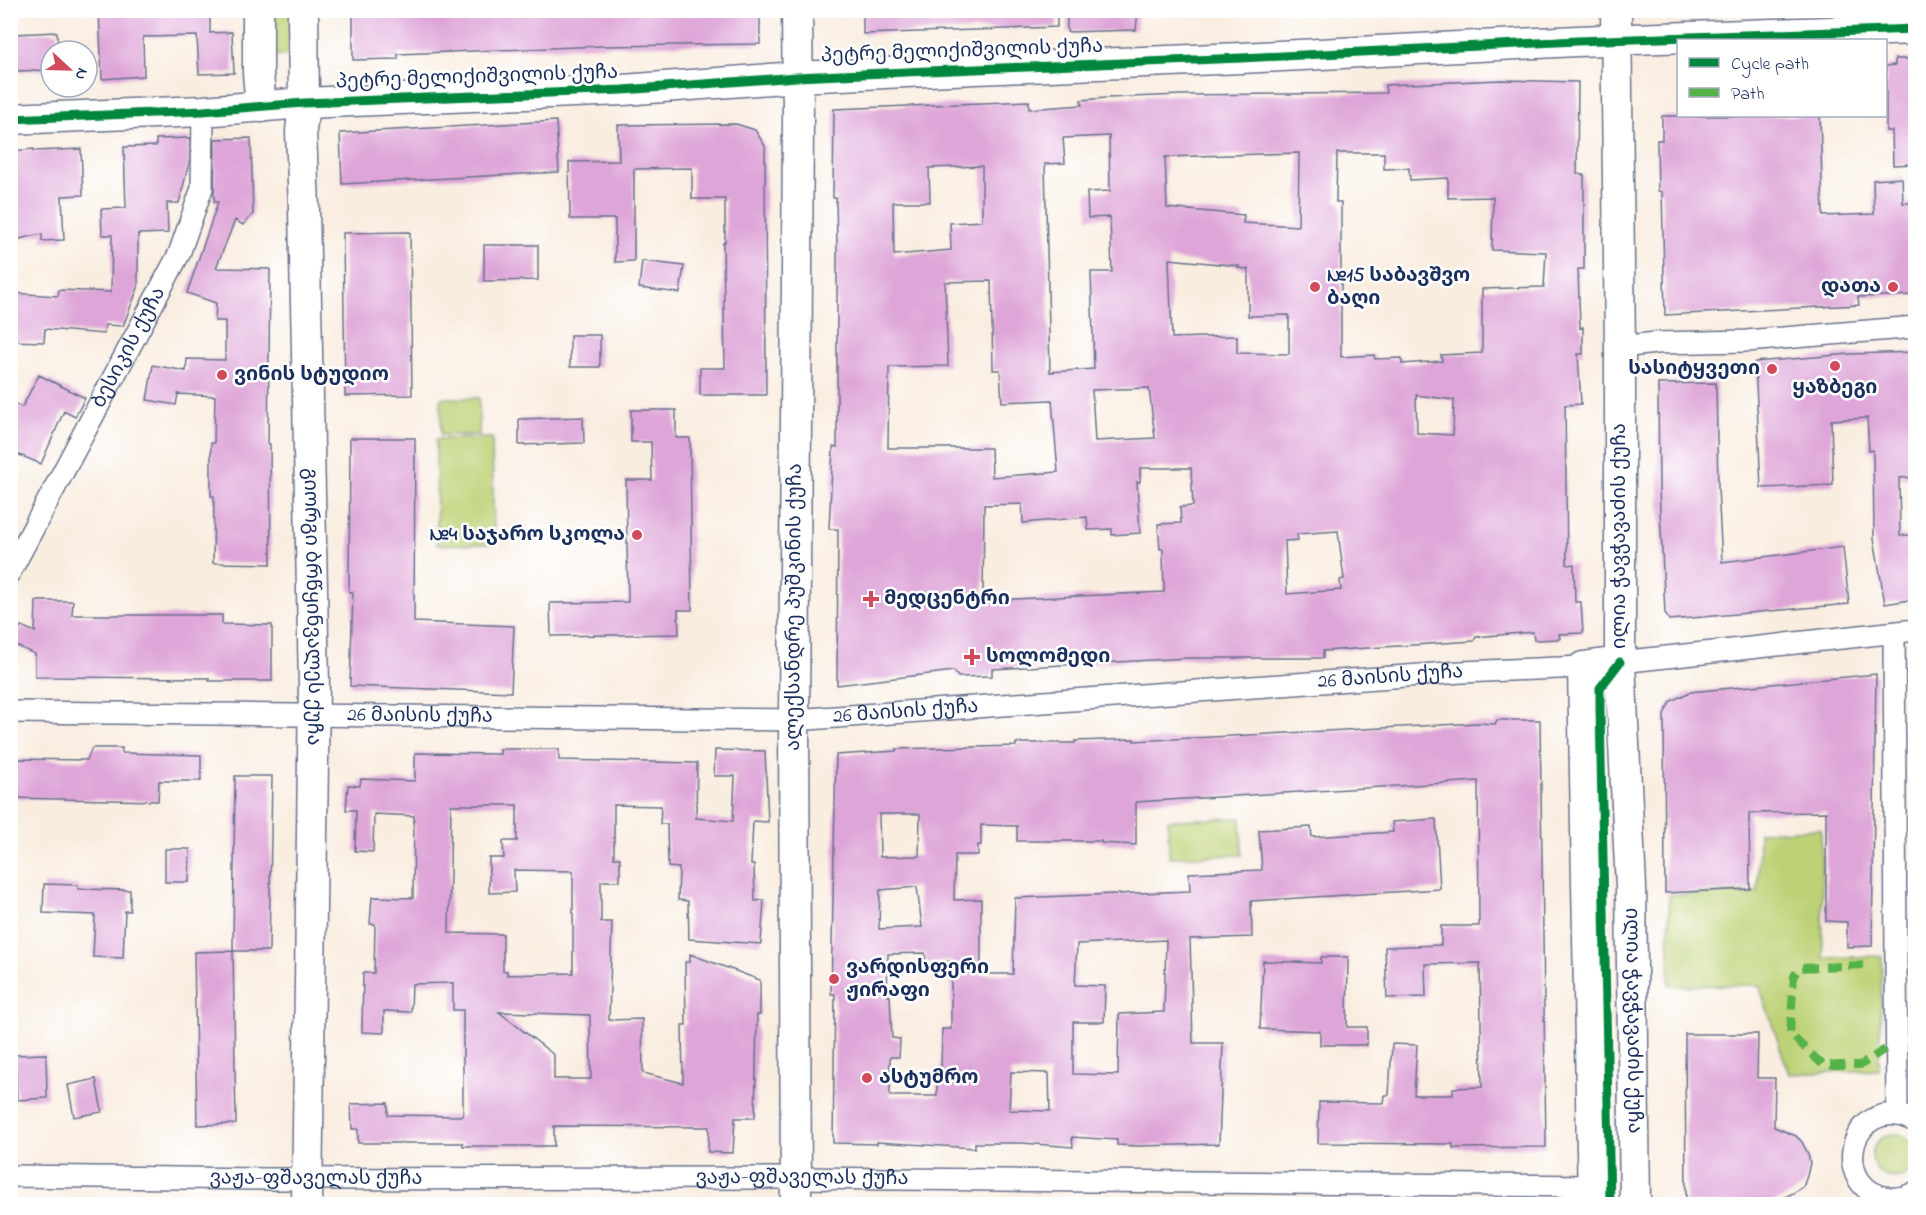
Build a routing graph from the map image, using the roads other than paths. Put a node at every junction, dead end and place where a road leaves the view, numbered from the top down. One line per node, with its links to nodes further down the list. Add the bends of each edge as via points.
1 (258, 10): 9 (street)
2 (303, 10): 8 (street, გიორგი ბრწყინვალეს ქუჩა)
3 (796, 10): 7 (street, ალექსანდრე პუშკინის ქუჩა)
4 (1616, 10): 6 (street, ილია ჭავჭავაძის ქუჩა)
5 (1916, 29): 6 (street, პეტრე მელიქიშვილის ქუჩა)
6 (1616, 40): 7 (street, პეტრე მელიქიშვილის ქუჩა); 13 (street, ილია ჭავჭავაძის ქუჩა)
7 (797, 77): 8 (street, პეტრე მელიქიშვილის ქუჩა, via 623,90); 21 (street, ალექსანდრე პუშკინის ქუჩა)
8 (304, 103): 9 (street, პეტრე მელიქიშვილის ქუჩა); 20 (street, გიორგი ბრწყინვალეს ქუჩა, via 301,130)
9 (261, 107): 10 (street, პეტრე მელიქიშვილის ქუჩა)
10 (203, 111): 11 (street, პეტრე მელიქიშვილის ქუჩა); 14 (street, ბესიკის ქუჩა, via 202,188 179,254)
11 (10, 119)
12 (1916, 327): 13 (street)
13 (1620, 347): 17 (street, ილია ჭავჭავაძის ქუჩა)
14 (10, 572)
15 (1916, 630): 16 (street)
16 (1894, 633): 17 (street); 22 (street)
17 (1620, 662): 18 (street); 28 (street, ილია ჭავჭავაძის ქუჩა, via 1631,887)
18 (1583, 667): 21 (street, 26 მაისის ქუჩა); 26 (street)
19 (10, 712): 20 (street, 26 მაისის ქუჩა)
20 (313, 716): 21 (street, 26 მაისის ქუჩა); 25 (street, გიორგი ბრწყინვალეს ქუჩა)
21 (794, 720): 24 (street, ალექსანდრე პუშკინის ქუჩა)
22 (1906, 1118): 27 (street, via 1877,1118 1861,1129 1852,1147 1852,1167 1861,1184 1877,1196)
23 (10, 1176): 25 (street, ვაჟა-ფშაველას ქუჩა)
24 (795, 1191): 25 (street, ვაჟა-ფშაველას ქუჩა); 26 (street, ვაჟა-ფშაველას ქუჩა)
25 (307, 1192)
26 (1593, 1196)
27 (1903, 1198)
28 (1635, 1204)

